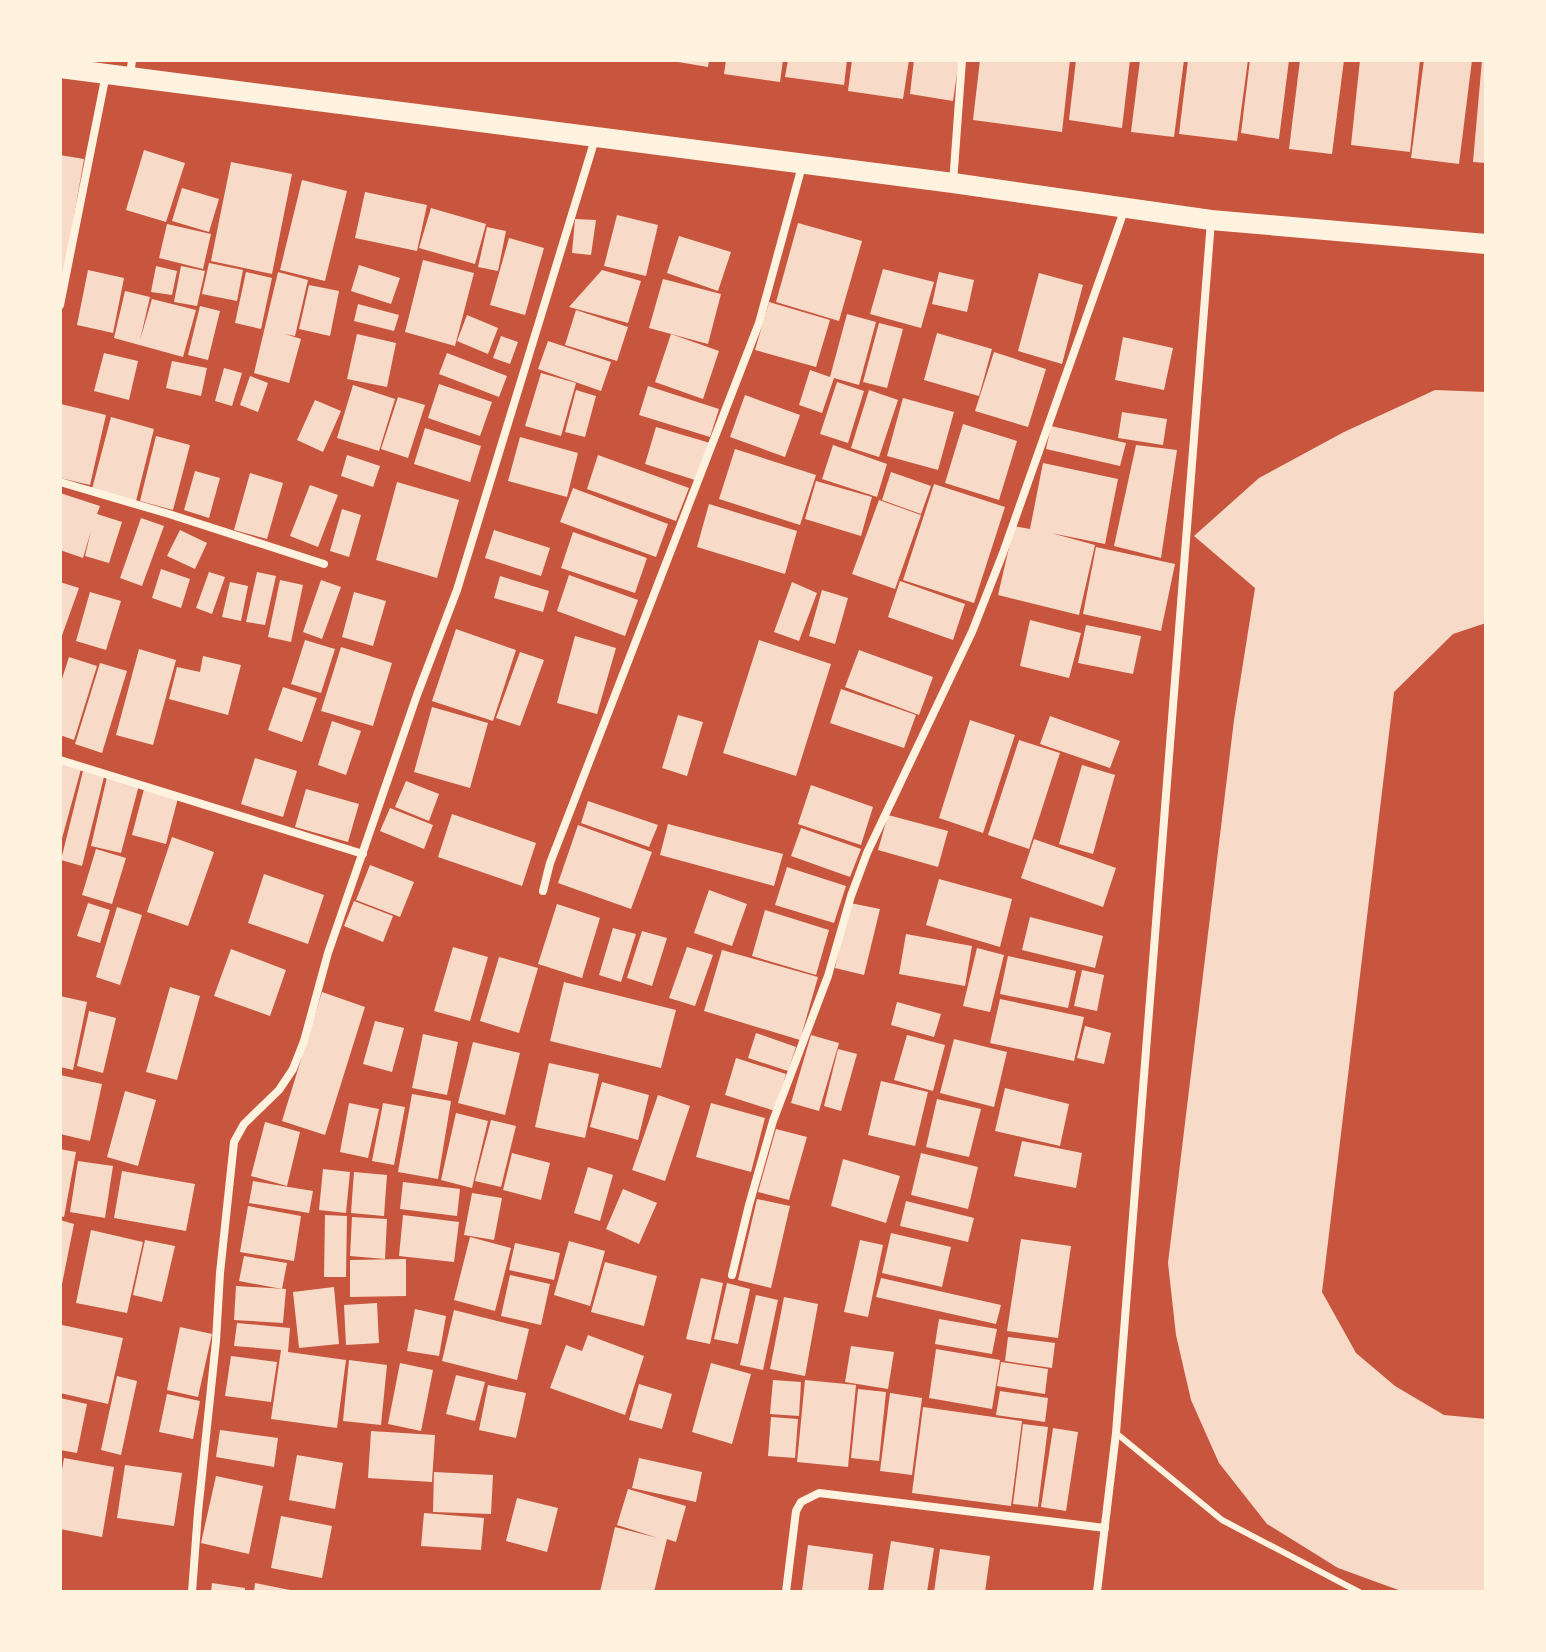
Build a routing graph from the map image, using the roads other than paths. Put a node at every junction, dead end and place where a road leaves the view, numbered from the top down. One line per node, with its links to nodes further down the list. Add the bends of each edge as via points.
1 (962, 60): 7 (street)
2 (60, 68): 4 (main road)
3 (131, 68): 4 (main road); 5 (main road)
4 (106, 73): 11 (street)
5 (595, 139): 6 (main road); 15 (street, via 457,590)
6 (802, 164): 7 (main road); 16 (street, via 754,338)
7 (953, 183): 8 (main road)
8 (1125, 206): 9 (main road); 17 (street, via 972,632 861,867 828,976 773,1121)
9 (1211, 220): 10 (main road); 18 (street)
10 (1486, 244)
11 (60, 305)
12 (60, 482): 13 (street)
13 (324, 564)
14 (60, 760): 15 (street)
15 (363, 854): 20 (street, via 293,1069 234,1142)
16 (543, 891)
17 (732, 1275)
18 (1116, 1433): 19 (street); 23 (lane, via 1222,1520)
19 (1105, 1528): 21 (street, via 819,1493 801,1502 796,1511); 22 (street)
20 (192, 1592)
21 (786, 1592)
22 (1097, 1592)
23 (1359, 1592)

